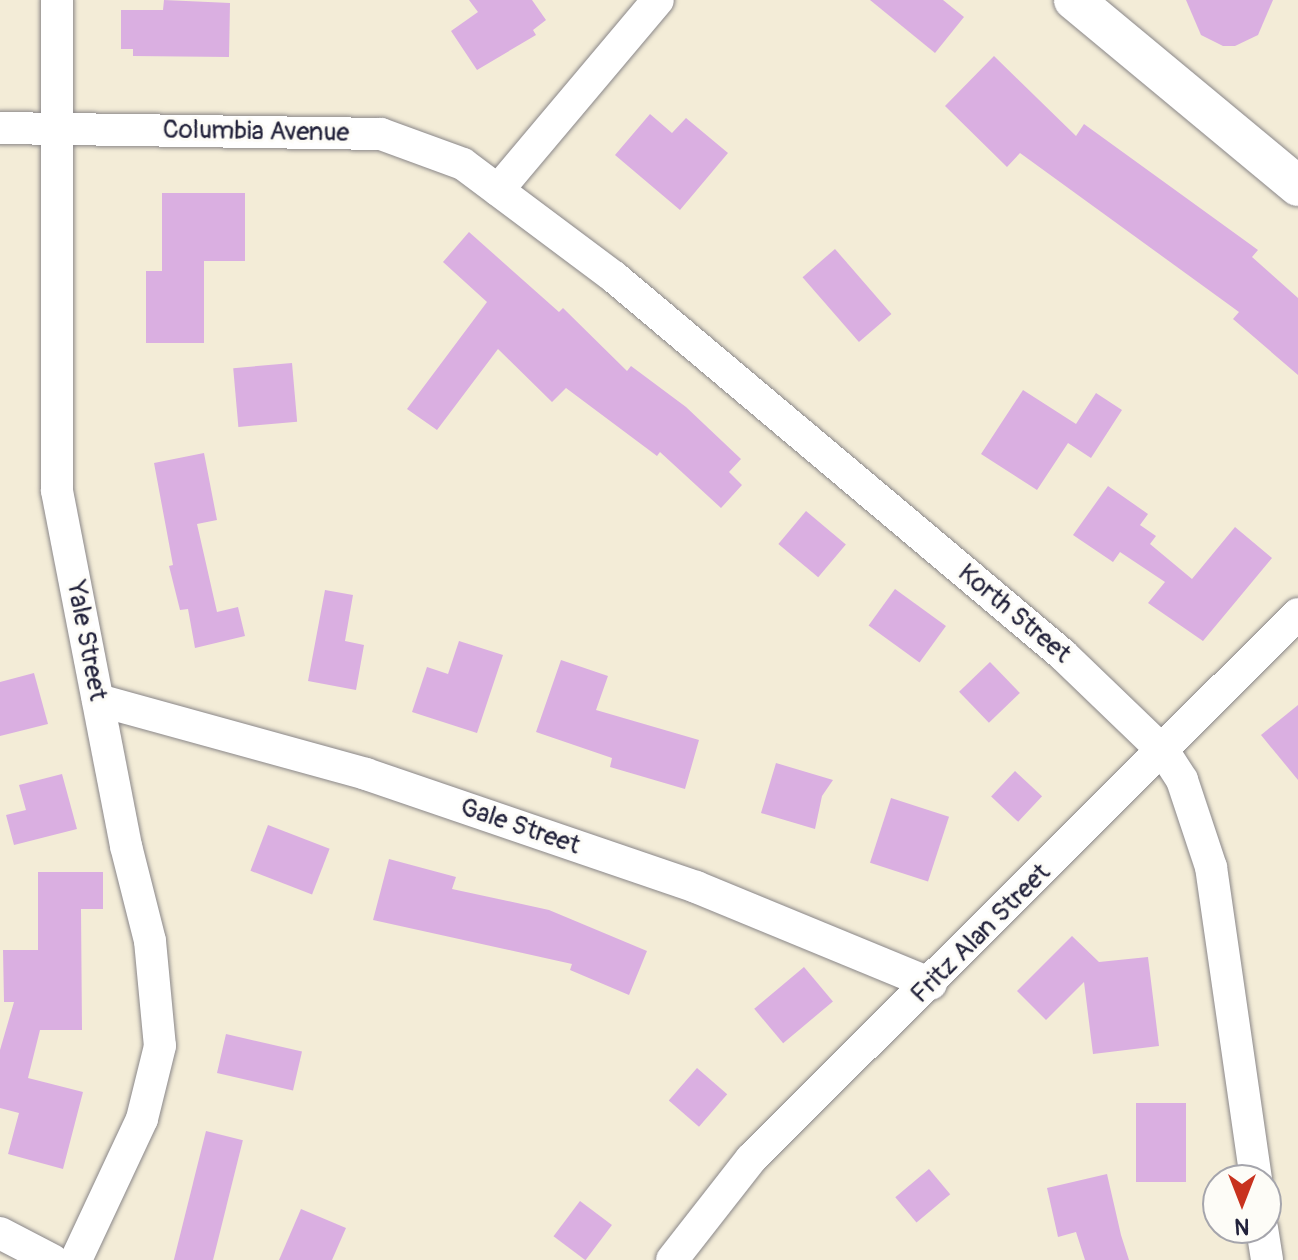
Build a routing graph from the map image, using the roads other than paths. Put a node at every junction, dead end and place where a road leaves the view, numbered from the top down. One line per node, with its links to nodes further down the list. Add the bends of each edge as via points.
1 (57, 0): 5 (street, Yale Street)
2 (658, 0): 7 (street)
3 (1074, 0): 6 (street)
4 (0, 128): 5 (street, Columbia Avenue)
5 (54, 129): 7 (street, Columbia Avenue, via 381,134 438,152); 9 (street, Yale Street, via 57,491)
6 (1298, 186)
7 (507, 197): 10 (street, Korth Street, via 614,277 1062,654)
8 (1298, 614): 10 (street, Fritz Alan Street)
9 (98, 700): 11 (street, Gale Street, via 366,774 696,887); 15 (street, Yale Street, via 150,941 160,1046 142,1119)
10 (1164, 752): 11 (street, Fritz Alan Street); 12 (street, Korth Street, via 1182,780 1211,867)
11 (931, 984): 16 (street, Fritz Alan Street, via 751,1159)
12 (1254, 1164)
13 (0, 1233): 14 (street)
14 (52, 1260)
15 (76, 1260)
16 (672, 1260)

